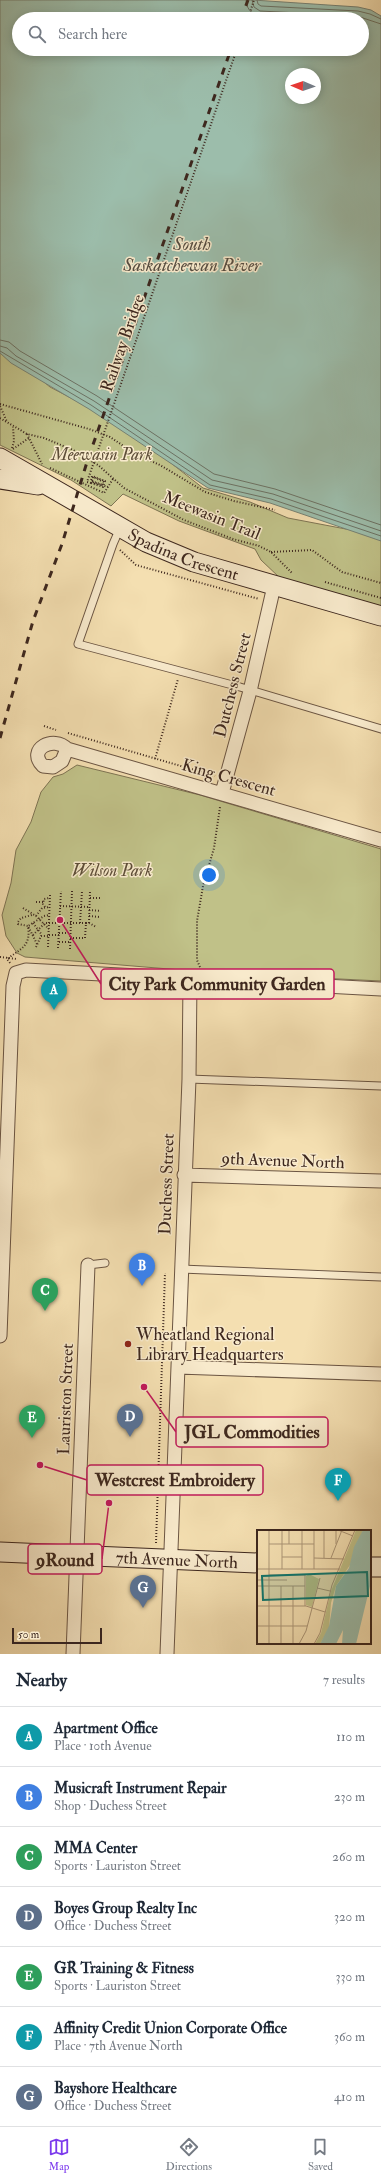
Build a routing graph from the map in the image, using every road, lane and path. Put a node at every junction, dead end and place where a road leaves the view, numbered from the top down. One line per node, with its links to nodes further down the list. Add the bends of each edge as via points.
1 (254, 0): 2 (path)
2 (250, 12)
3 (235, 56): 17 (path, Railway Bridge, bridge, via 87,482)
4 (0, 405): 6 (path); 23 (path, via 89,428 110,437 137,455 160,465 205,492)
5 (0, 418): 6 (path, Meewasin Trail)
6 (8, 424): 7 (path, Meewasin Trail)
7 (13, 426): 9 (path, via 14,441); 12 (path, Meewasin Trail, via 27,434 73,450 98,465)
8 (29, 438): 9 (path)
9 (8, 453): 22 (street, Spadina Crescent)
10 (42, 464): 21 (path, via 104,493)
11 (0, 479): 22 (street)
12 (113, 479): 21 (path); 25 (path, Meewasin Trail, via 124,488 184,520)
13 (92, 481): 18 (path, Railway Bridge, bridge, via 92,476 105,481)
14 (92, 481): 15 (path, Railway Bridge, bridge, via 103,485 104,482 93,477)
15 (92, 481)
16 (92, 481): 19 (path, Railway Bridge, bridge)
17 (104, 486)
18 (104, 486)
19 (104, 486)
20 (104, 486): 21 (path, Railway Bridge, bridge)
21 (108, 487)
22 (50, 488): 24 (street, Spadina Crescent)
23 (275, 510)
24 (121, 527): 29 (street, Spadina Crescent, via 146,542 194,562); 32 (lane, via 78,644)
25 (271, 552): 26 (path, Meewasin Trail, via 291,573); 28 (path, Meewasin Trail, via 312,550 342,572)
26 (298, 575)
27 (321, 581): 30 (path)
28 (381, 583)
29 (274, 586): 31 (street, Spadina Crescent); 33 (street, Dutchess Street)
30 (381, 598)
31 (381, 616)
32 (180, 672): 33 (lane); 39 (path)
33 (250, 691): 35 (lane); 41 (street, Dutchess Street)
34 (44, 726): 36 (path)
35 (381, 729)
36 (58, 731)
37 (66, 733): 39 (path)
38 (67, 749): 41 (street, King Crescent)
39 (155, 759): 40 (path, via 215,776)
40 (217, 769)
41 (226, 794): 42 (street, King Crescent); 91 (path, via 228,806 220,807 214,848 196,921 197,960)
42 (381, 840)
43 (61, 891): 51 (path)
44 (72, 891): 54 (path)
45 (82, 891): 55 (path)
46 (90, 891): 47 (path)
47 (90, 898): 48 (path); 57 (path)
48 (102, 898)
49 (36, 902): 50 (path)
50 (43, 902): 52 (path); 53 (path, via 50,896)
51 (60, 906): 54 (path); 67 (path)
52 (45, 907): 53 (path); 60 (path)
53 (50, 907): 61 (path)
54 (72, 907): 55 (path); 68 (path)
55 (81, 907): 57 (path); 69 (path)
56 (23, 908): 59 (path)
57 (89, 909): 58 (path); 62 (path)
58 (101, 910)
59 (32, 914): 60 (path); 72 (path, via 18,922)
60 (36, 916): 64 (path)
61 (49, 916): 64 (path); 65 (path)
62 (89, 916): 63 (path); 70 (path)
63 (100, 917)
64 (40, 918): 66 (path); 71 (path)
65 (49, 922): 67 (path); 71 (path); 74 (path)
66 (33, 923): 72 (path); 75 (path)
67 (60, 923): 68 (path); 77 (path)
68 (71, 923): 69 (path); 76 (path)
69 (80, 923): 70 (path)
70 (88, 923): 73 (path); 81 (path, via 85,938)
71 (43, 925): 74 (path); 75 (path)
72 (28, 926): 78 (path); 89 (path, via 30,936 26,944)
73 (96, 927)
74 (49, 929): 79 (path)
75 (38, 930): 78 (path); 80 (path)
76 (70, 933): 77 (path); 81 (path)
77 (59, 934): 79 (path); 82 (path)
78 (33, 935): 84 (path)
79 (48, 935): 80 (path); 86 (path)
80 (42, 936): 84 (path)
81 (70, 938): 83 (path)
82 (59, 942): 83 (path); 87 (path)
83 (70, 942): 88 (path)
84 (37, 944): 85 (path)
85 (36, 947)
86 (48, 948)
87 (58, 948)
88 (70, 949)
89 (7, 959)
90 (190, 980): 91 (street); 93 (street, Duchess Street); 102 (street, via 26,970 16,973 13,986)
91 (206, 981): 92 (street)
92 (381, 989)
93 (189, 1079): 94 (lane); 95 (street, Duchess Street)
94 (381, 1086)
95 (184, 1175): 96 (street, 9th Avenue North); 99 (street, Duchess Street)
96 (381, 1181)
97 (105, 1263): 98 (lane)
98 (88, 1265): 107 (street, Lauriston Street)
99 (181, 1269): 101 (lane); 103 (street, Duchess Street)
100 (165, 1273): 105 (path)
101 (381, 1277)
102 (0, 1336)
103 (178, 1367): 104 (street); 108 (street, Duchess Street)
104 (381, 1374)
105 (156, 1543)
106 (0, 1552): 107 (street, 7th Avenue North)
107 (77, 1555): 108 (street, 7th Avenue North); 110 (street, Lauriston Street)
108 (171, 1559): 109 (street, 7th Avenue North); 111 (street, Duchess Street)
109 (257, 1563)
110 (73, 1654)
111 (167, 1654)

